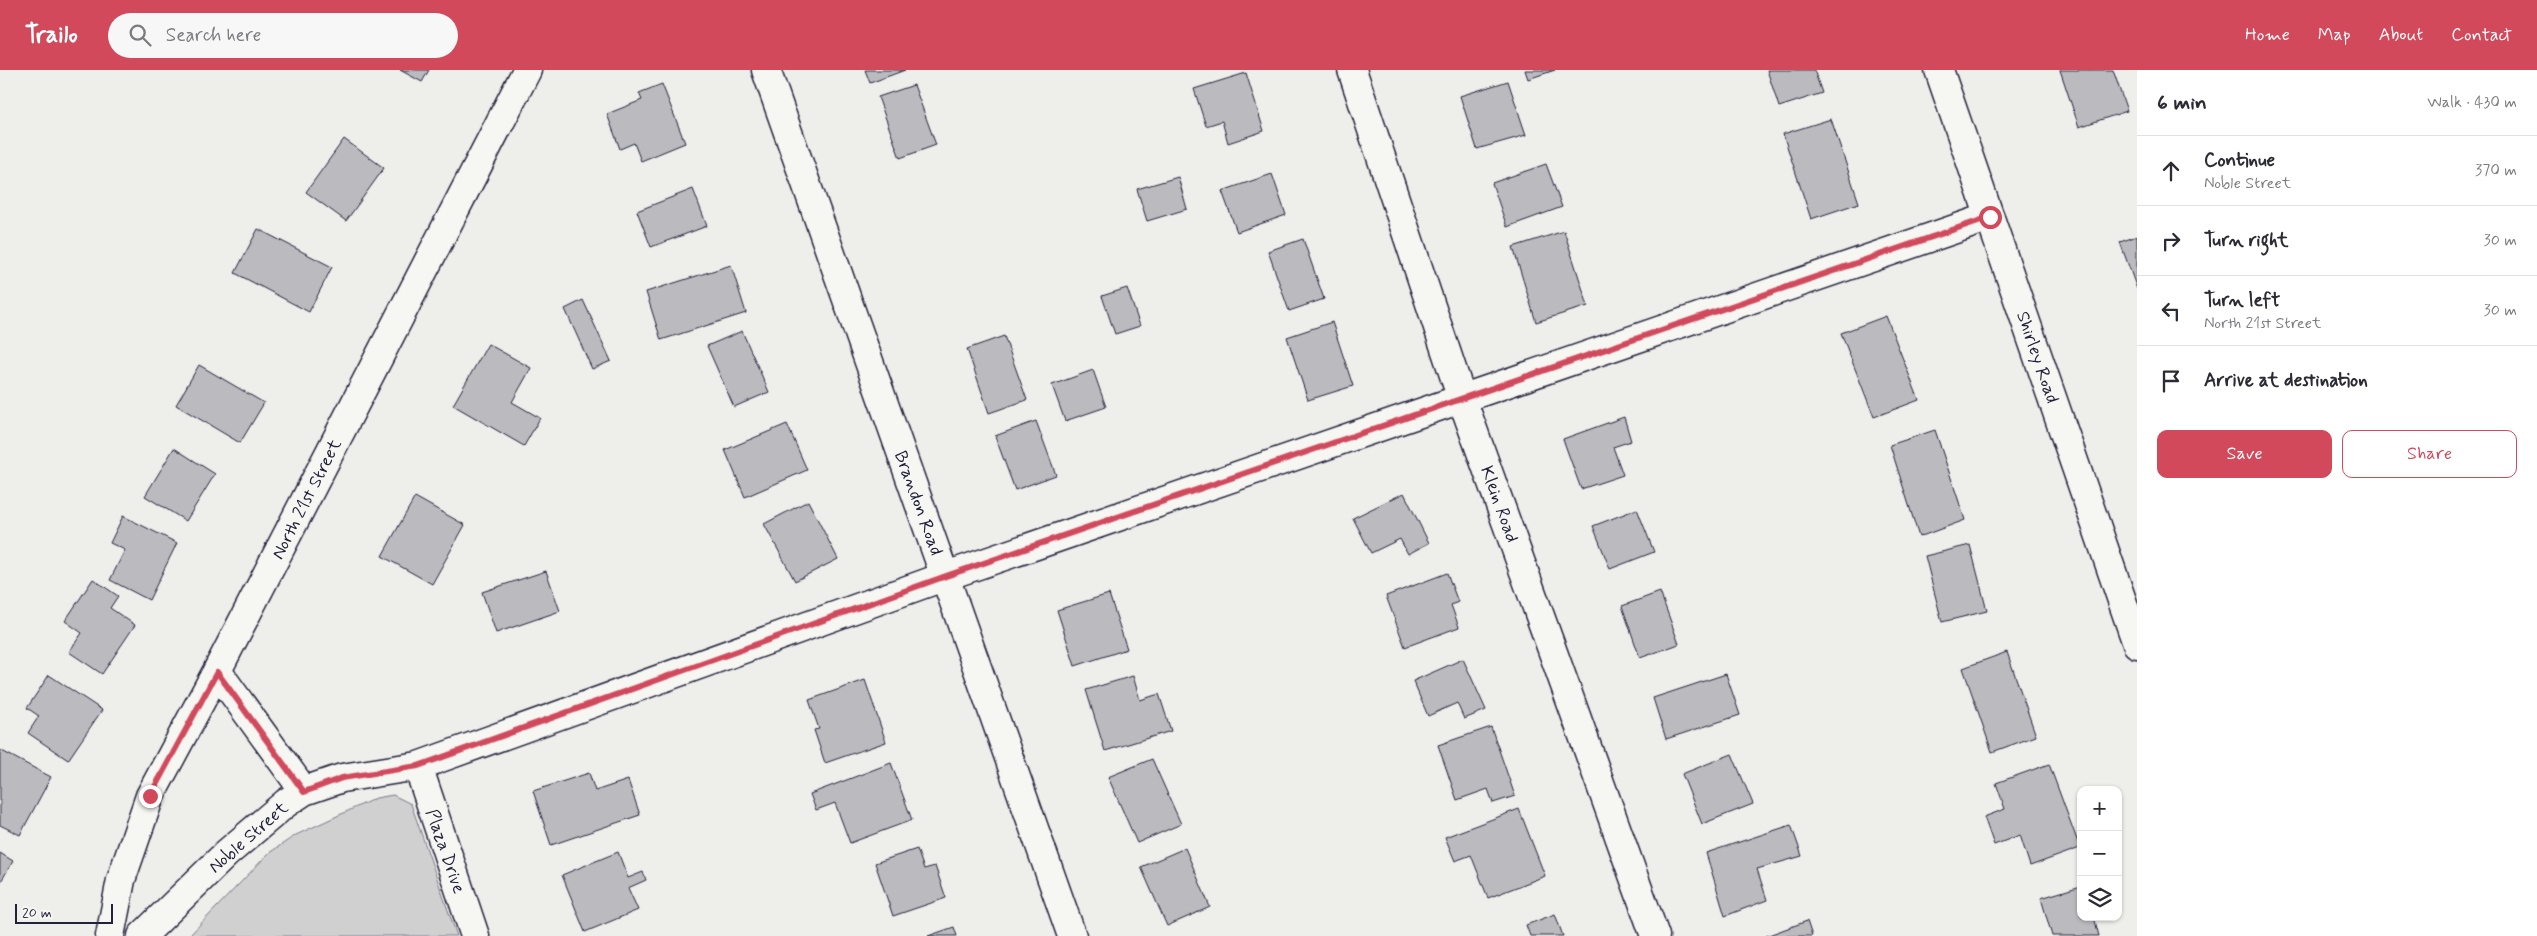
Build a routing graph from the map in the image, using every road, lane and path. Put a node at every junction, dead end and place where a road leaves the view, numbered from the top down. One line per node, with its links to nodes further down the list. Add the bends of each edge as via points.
1 (526, 70): 9 (street, North 21st Street)
2 (766, 70): 7 (street, Brandon Road)
3 (1352, 70): 6 (street, Klein Road)
4 (1939, 70): 5 (street, Shirley Road)
5 (1990, 217): 6 (street, Noble Street); 8 (street, Shirley Road)
6 (1462, 399): 7 (street, Noble Street); 16 (street, Klein Road)
7 (946, 576): 10 (street, Noble Street); 15 (street, Brandon Road)
8 (2137, 644)
9 (217, 672): 11 (street); 12 (street, North 21st Street, via 150,796 121,880)
10 (418, 766): 11 (street, Noble Street, via 342,778); 14 (street, Plaza Drive)
11 (304, 792): 13 (street, Noble Street, via 227,852)
12 (110, 936)
13 (142, 936)
14 (475, 936)
15 (1072, 936)
16 (1655, 936)

